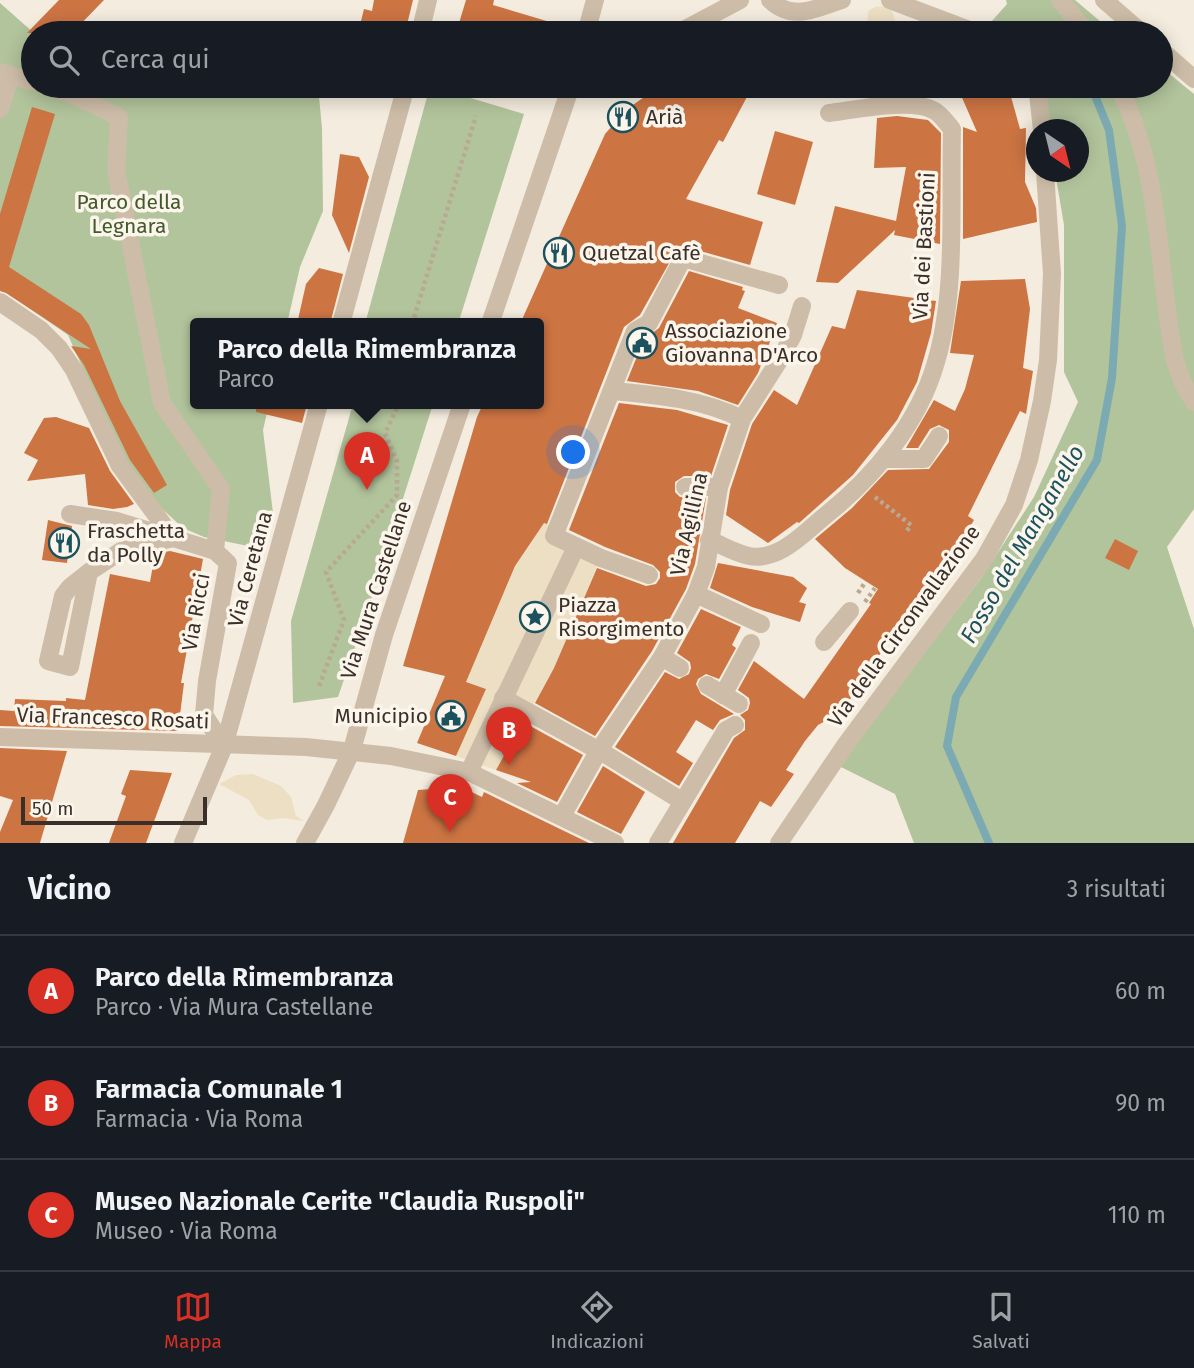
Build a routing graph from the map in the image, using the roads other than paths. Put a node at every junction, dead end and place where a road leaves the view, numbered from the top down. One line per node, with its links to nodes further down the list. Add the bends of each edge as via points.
1 (428, 0): 9 (street)
2 (595, 0): 10 (street)
3 (740, 0): 11 (street)
4 (770, 0): 5 (street, via 782,9 802,13)
5 (842, 0)
6 (890, 0): 12 (street)
7 (1060, 0): 13 (street)
8 (1104, 0): 14 (street)
9 (423, 21)
10 (589, 21)
11 (701, 21)
12 (945, 21)
13 (1077, 21)
14 (1128, 21)
15 (1173, 61): 17 (street)
16 (5, 74): 23 (street)
17 (1194, 79)
18 (80, 98): 45 (street, via 120,117 116,170 162,403 221,489)
19 (403, 98): 30 (street)
20 (569, 98): 31 (street)
21 (1038, 98): 25 (street)
22 (1123, 98): 33 (street, via 1149,179 1175,361)
23 (0, 109)
24 (829, 113): 38 (street, Via dei Bastioni, via 922,105 936,111 952,129 949,274 941,344 927,389)
25 (1041, 119)
26 (1046, 182): 69 (street, Via della Circonvallazione, via 1052,274 1049,349 1042,401 1014,505 984,559)
27 (779, 285): 32 (street, via 682,258 649,323 635,331)
28 (0, 302): 42 (street, via 59,348 120,466)
29 (802, 306): 36 (street, Via Agillina, via 782,356)
30 (343, 318)
31 (492, 318)
32 (613, 391): 36 (street, via 674,399); 44 (street, via 554,536)
33 (1194, 402)
34 (318, 409): 59 (street, Via Ceretana)
35 (460, 409): 60 (street, Via Mura Castellane, via 384,635)
36 (742, 419): 40 (street, Via Agillina)
37 (939, 436): 38 (street, via 924,459)
38 (883, 459): 43 (street, Via dei Bastioni, via 860,485 789,545 770,554 746,555)
39 (685, 487): 40 (street)
40 (719, 487): 43 (street, Via Agillina)
41 (70, 514): 42 (street, Via Ricci, via 117,521)
42 (173, 538): 45 (street, Via Ricci); 46 (street, via 121,551)
43 (709, 540): 48 (street, Via Agillina, via 706,568)
44 (576, 547): 47 (street); 55 (street)
45 (215, 551): 59 (street, Via Ricci, via 228,563 204,715)
46 (89, 572): 46 (street, via 70,667 48,661 63,596)
47 (649, 575)
48 (696, 594): 50 (street); 53 (street, Via Agillina)
49 (850, 611): 51 (street)
50 (761, 624)
51 (824, 642)
52 (751, 643): 56 (street, via 715,690)
53 (662, 657): 54 (street); 61 (street, Via Agillina)
54 (680, 668)
55 (503, 698): 61 (street); 62 (street)
56 (739, 704)
57 (735, 725): 63 (street, via 726,730)
58 (0, 737): 59 (street, Via Francesco Rosati)
59 (224, 746): 60 (street); 65 (street, Via Ceretana)
60 (352, 750): 62 (street); 66 (street, Via Mura Castellane)
61 (599, 750): 63 (street); 64 (street, Via Agillina)
62 (469, 772): 64 (street)
63 (682, 801): 68 (street)
64 (562, 816): 67 (street)
65 (183, 843)
66 (305, 843)
67 (615, 843)
68 (658, 843)
69 (779, 843)

